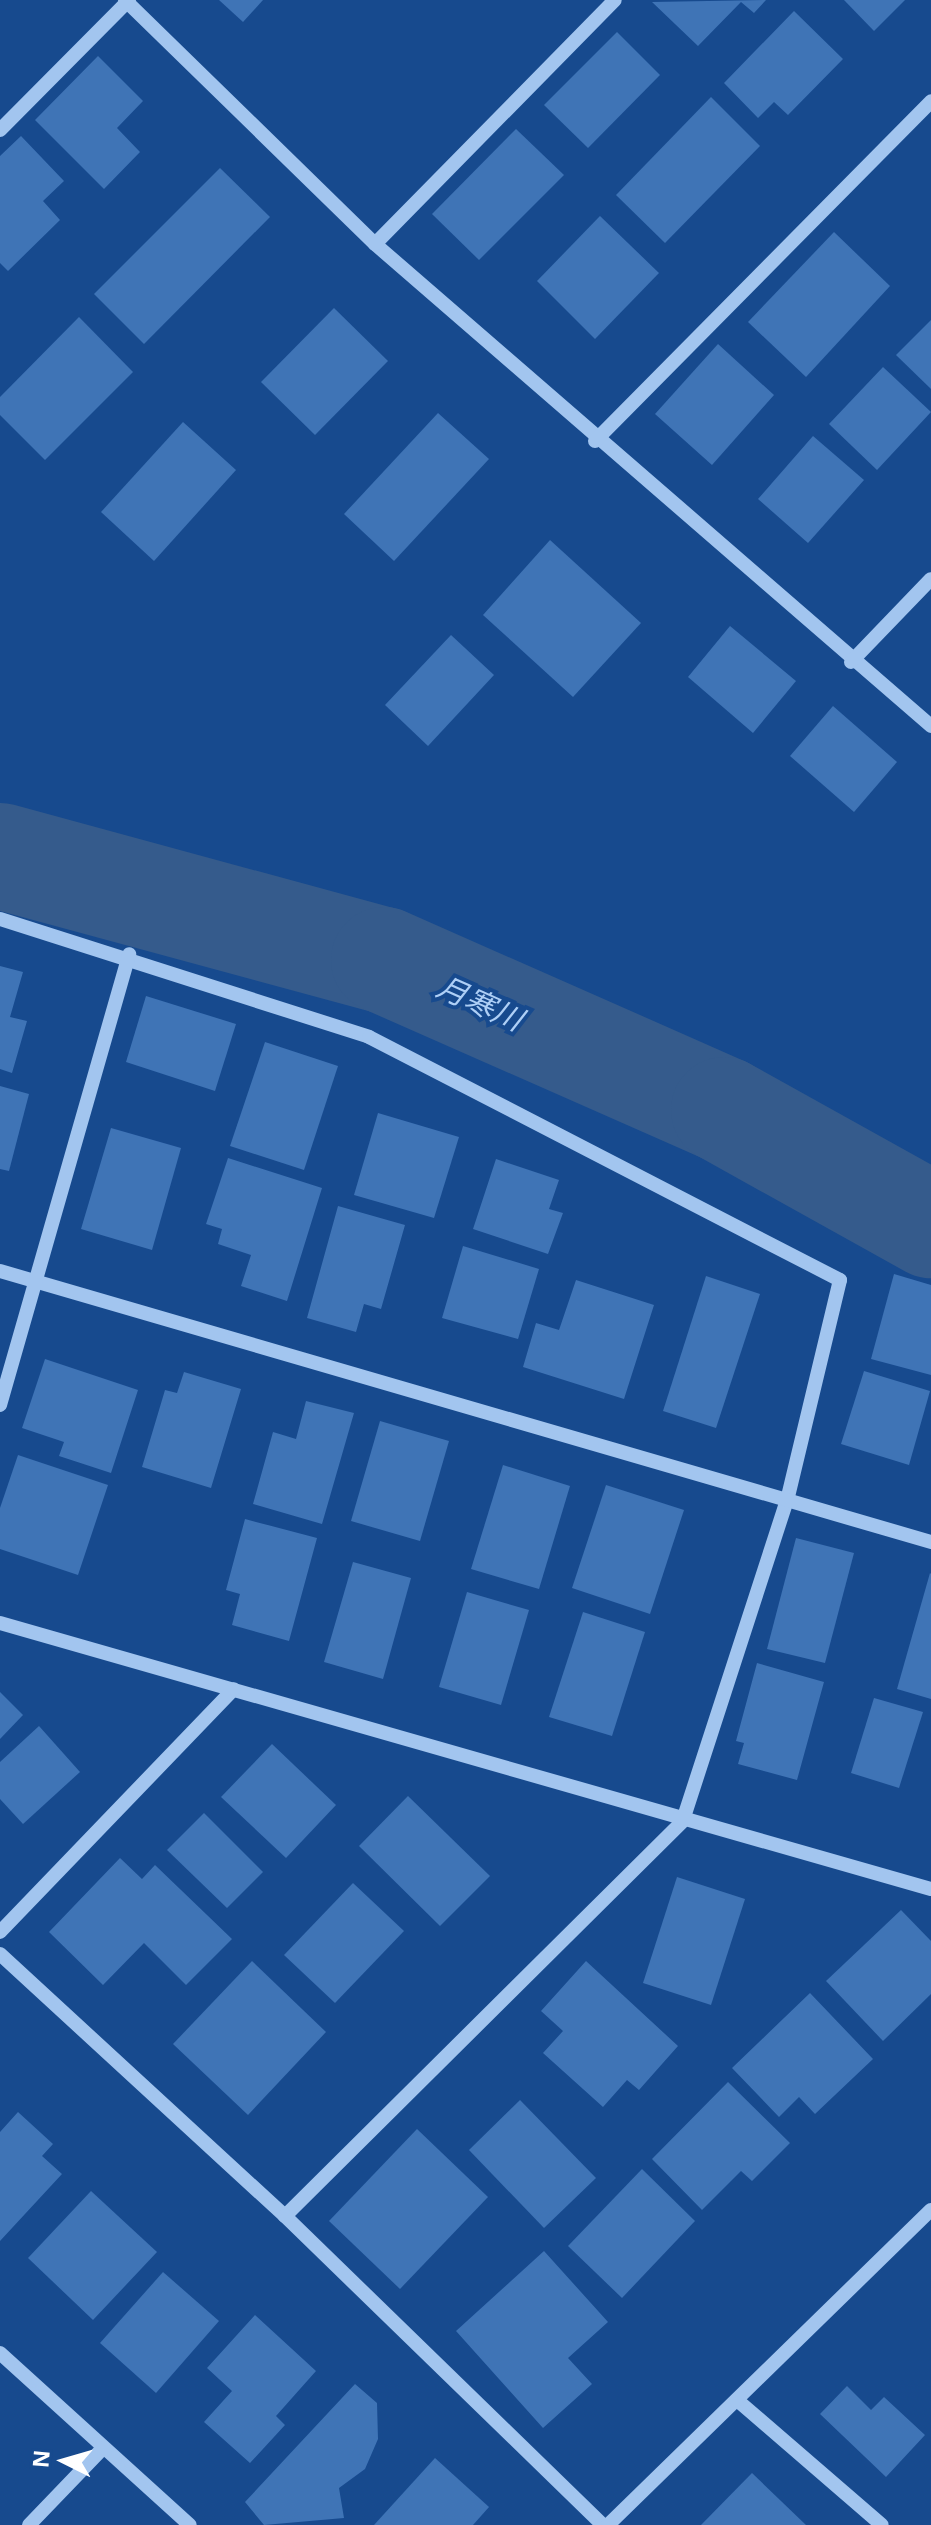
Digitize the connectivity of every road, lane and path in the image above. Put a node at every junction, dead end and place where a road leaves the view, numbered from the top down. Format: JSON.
{"nodes":[{"id":1,"x":615,"y":0,"type":"edge"},
{"id":2,"x":127,"y":1,"type":"edge"},
{"id":3,"x":931,"y":101,"type":"edge"},
{"id":4,"x":0,"y":130,"type":"edge"},
{"id":5,"x":375,"y":244,"type":"junction"},
{"id":6,"x":595,"y":441,"type":"junction"},
{"id":7,"x":931,"y":579,"type":"edge"},
{"id":8,"x":851,"y":662,"type":"junction"},
{"id":9,"x":931,"y":726,"type":"edge"},
{"id":10,"x":0,"y":919,"type":"edge"},
{"id":11,"x":129,"y":954,"type":"junction"},
{"id":12,"x":0,"y":1271,"type":"edge"},
{"id":13,"x":36,"y":1281,"type":"junction"},
{"id":14,"x":0,"y":1405,"type":"edge"},
{"id":15,"x":787,"y":1500,"type":"junction"},
{"id":16,"x":931,"y":1542,"type":"edge"},
{"id":17,"x":0,"y":1623,"type":"edge"},
{"id":18,"x":234,"y":1689,"type":"junction"},
{"id":19,"x":683,"y":1821,"type":"junction"},
{"id":20,"x":931,"y":1889,"type":"edge"},
{"id":21,"x":0,"y":1932,"type":"edge"},
{"id":22,"x":0,"y":1954,"type":"edge"},
{"id":23,"x":931,"y":2210,"type":"edge"},
{"id":24,"x":285,"y":2216,"type":"junction"},
{"id":25,"x":0,"y":2353,"type":"edge"},
{"id":26,"x":737,"y":2400,"type":"junction"},
{"id":27,"x":103,"y":2448,"type":"junction"},
{"id":28,"x":29,"y":2525,"type":"edge"},
{"id":29,"x":190,"y":2525,"type":"edge"},
{"id":30,"x":606,"y":2525,"type":"edge"},
{"id":31,"x":882,"y":2525,"type":"edge"}],
"edges":[{"from":1,"to":5,"type":"street"},
{"from":2,"to":4,"type":"street"},
{"from":2,"to":5,"type":"street"},
{"from":3,"to":6,"type":"street"},
{"from":5,"to":6,"type":"street"},
{"from":6,"to":8,"type":"street"},
{"from":7,"to":8,"type":"street"},
{"from":8,"to":9,"type":"street"},
{"from":10,"to":11,"type":"street"},
{"from":11,"to":13,"type":"street"},
{"from":11,"to":15,"type":"street"},
{"from":12,"to":13,"type":"street"},
{"from":13,"to":14,"type":"street"},
{"from":13,"to":15,"type":"street"},
{"from":15,"to":16,"type":"street"},
{"from":15,"to":19,"type":"street"},
{"from":17,"to":18,"type":"street"},
{"from":18,"to":19,"type":"street"},
{"from":18,"to":21,"type":"street"},
{"from":19,"to":20,"type":"street"},
{"from":19,"to":24,"type":"street"},
{"from":22,"to":24,"type":"street"},
{"from":23,"to":26,"type":"street"},
{"from":24,"to":30,"type":"street"},
{"from":25,"to":27,"type":"street"},
{"from":26,"to":30,"type":"street"},
{"from":26,"to":31,"type":"street"},
{"from":27,"to":28,"type":"street"},
{"from":27,"to":29,"type":"street"}]}
